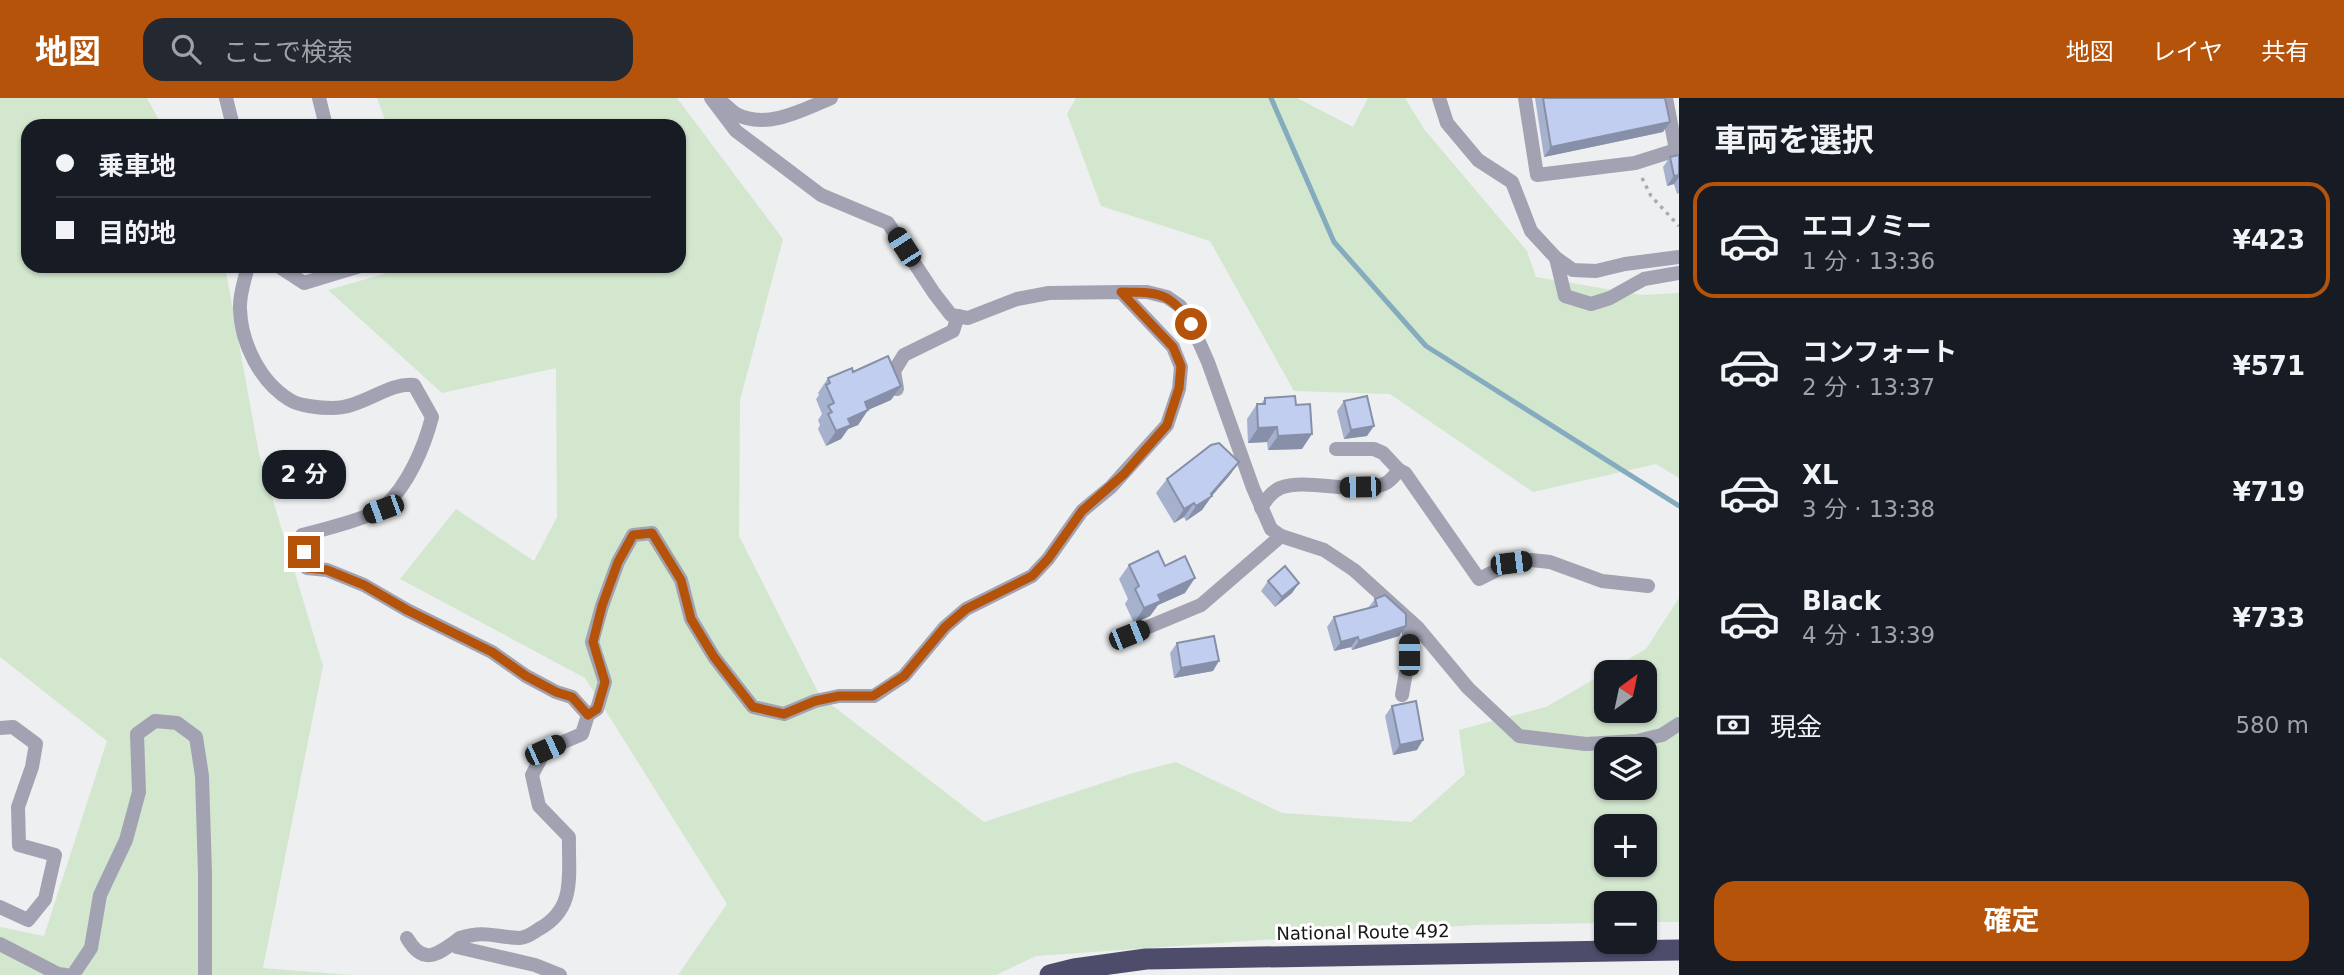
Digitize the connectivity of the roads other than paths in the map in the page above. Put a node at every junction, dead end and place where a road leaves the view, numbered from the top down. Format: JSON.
{"nodes":[{"id":1,"x":226,"y":98,"type":"edge"},
{"id":2,"x":319,"y":98,"type":"edge"},
{"id":3,"x":711,"y":98,"type":"edge"},
{"id":4,"x":717,"y":98,"type":"edge"},
{"id":5,"x":831,"y":98,"type":"edge"},
{"id":6,"x":1439,"y":98,"type":"edge"},
{"id":7,"x":1525,"y":98,"type":"edge"},
{"id":8,"x":1666,"y":98,"type":"edge"},
{"id":9,"x":231,"y":119,"type":"edge"},
{"id":10,"x":324,"y":119,"type":"edge"},
{"id":11,"x":1679,"y":257,"type":"edge"},
{"id":12,"x":1556,"y":258,"type":"junction"},
{"id":13,"x":246,"y":273,"type":"edge"},
{"id":14,"x":289,"y":273,"type":"edge"},
{"id":15,"x":337,"y":273,"type":"edge"},
{"id":16,"x":1679,"y":273,"type":"edge"},
{"id":17,"x":1121,"y":292,"type":"junction"},
{"id":18,"x":958,"y":316,"type":"junction"},
{"id":19,"x":897,"y":390,"type":"edge"},
{"id":20,"x":1336,"y":449,"type":"dead end"},
{"id":21,"x":1399,"y":470,"type":"junction"},
{"id":22,"x":1261,"y":508,"type":"junction"},
{"id":23,"x":1281,"y":536,"type":"junction"},
{"id":24,"x":1648,"y":586,"type":"dead end"},
{"id":25,"x":1409,"y":620,"type":"junction"},
{"id":26,"x":1129,"y":635,"type":"dead end"},
{"id":27,"x":1402,"y":695,"type":"dead end"},
{"id":28,"x":588,"y":715,"type":"junction"},
{"id":29,"x":1679,"y":724,"type":"edge"},
{"id":30,"x":0,"y":728,"type":"edge"},
{"id":31,"x":0,"y":907,"type":"edge"},
{"id":32,"x":407,"y":938,"type":"dead end"},
{"id":33,"x":460,"y":939,"type":"junction"},
{"id":34,"x":0,"y":944,"type":"edge"},
{"id":35,"x":1679,"y":950,"type":"edge"},
{"id":36,"x":65,"y":975,"type":"edge"},
{"id":37,"x":73,"y":975,"type":"edge"},
{"id":38,"x":205,"y":975,"type":"edge"},
{"id":39,"x":559,"y":975,"type":"edge"},
{"id":40,"x":1050,"y":975,"type":"edge"}],
"edges":[{"from":1,"to":9,"type":"street"},
{"from":2,"to":10,"type":"street"},
{"from":3,"to":18,"type":"street"},
{"from":4,"to":5,"type":"street"},
{"from":6,"to":12,"type":"street"},
{"from":7,"to":8,"type":"street"},
{"from":11,"to":12,"type":"street"},
{"from":12,"to":16,"type":"street"},
{"from":13,"to":28,"type":"street"},
{"from":14,"to":15,"type":"street"},
{"from":17,"to":18,"type":"street"},
{"from":17,"to":22,"type":"street"},
{"from":17,"to":28,"type":"street"},
{"from":18,"to":19,"type":"street"},
{"from":20,"to":21,"type":"street"},
{"from":21,"to":22,"type":"street"},
{"from":21,"to":24,"type":"street"},
{"from":22,"to":23,"type":"street"},
{"from":23,"to":25,"type":"street"},
{"from":23,"to":26,"type":"street"},
{"from":25,"to":27,"type":"street"},
{"from":25,"to":29,"type":"street"},
{"from":28,"to":33,"type":"street"},
{"from":30,"to":31,"type":"street"},
{"from":32,"to":33,"type":"street"},
{"from":33,"to":39,"type":"street"},
{"from":34,"to":36,"type":"street"},
{"from":35,"to":40,"type":"highway","name":"National Route 492"},
{"from":37,"to":38,"type":"street"}]}
